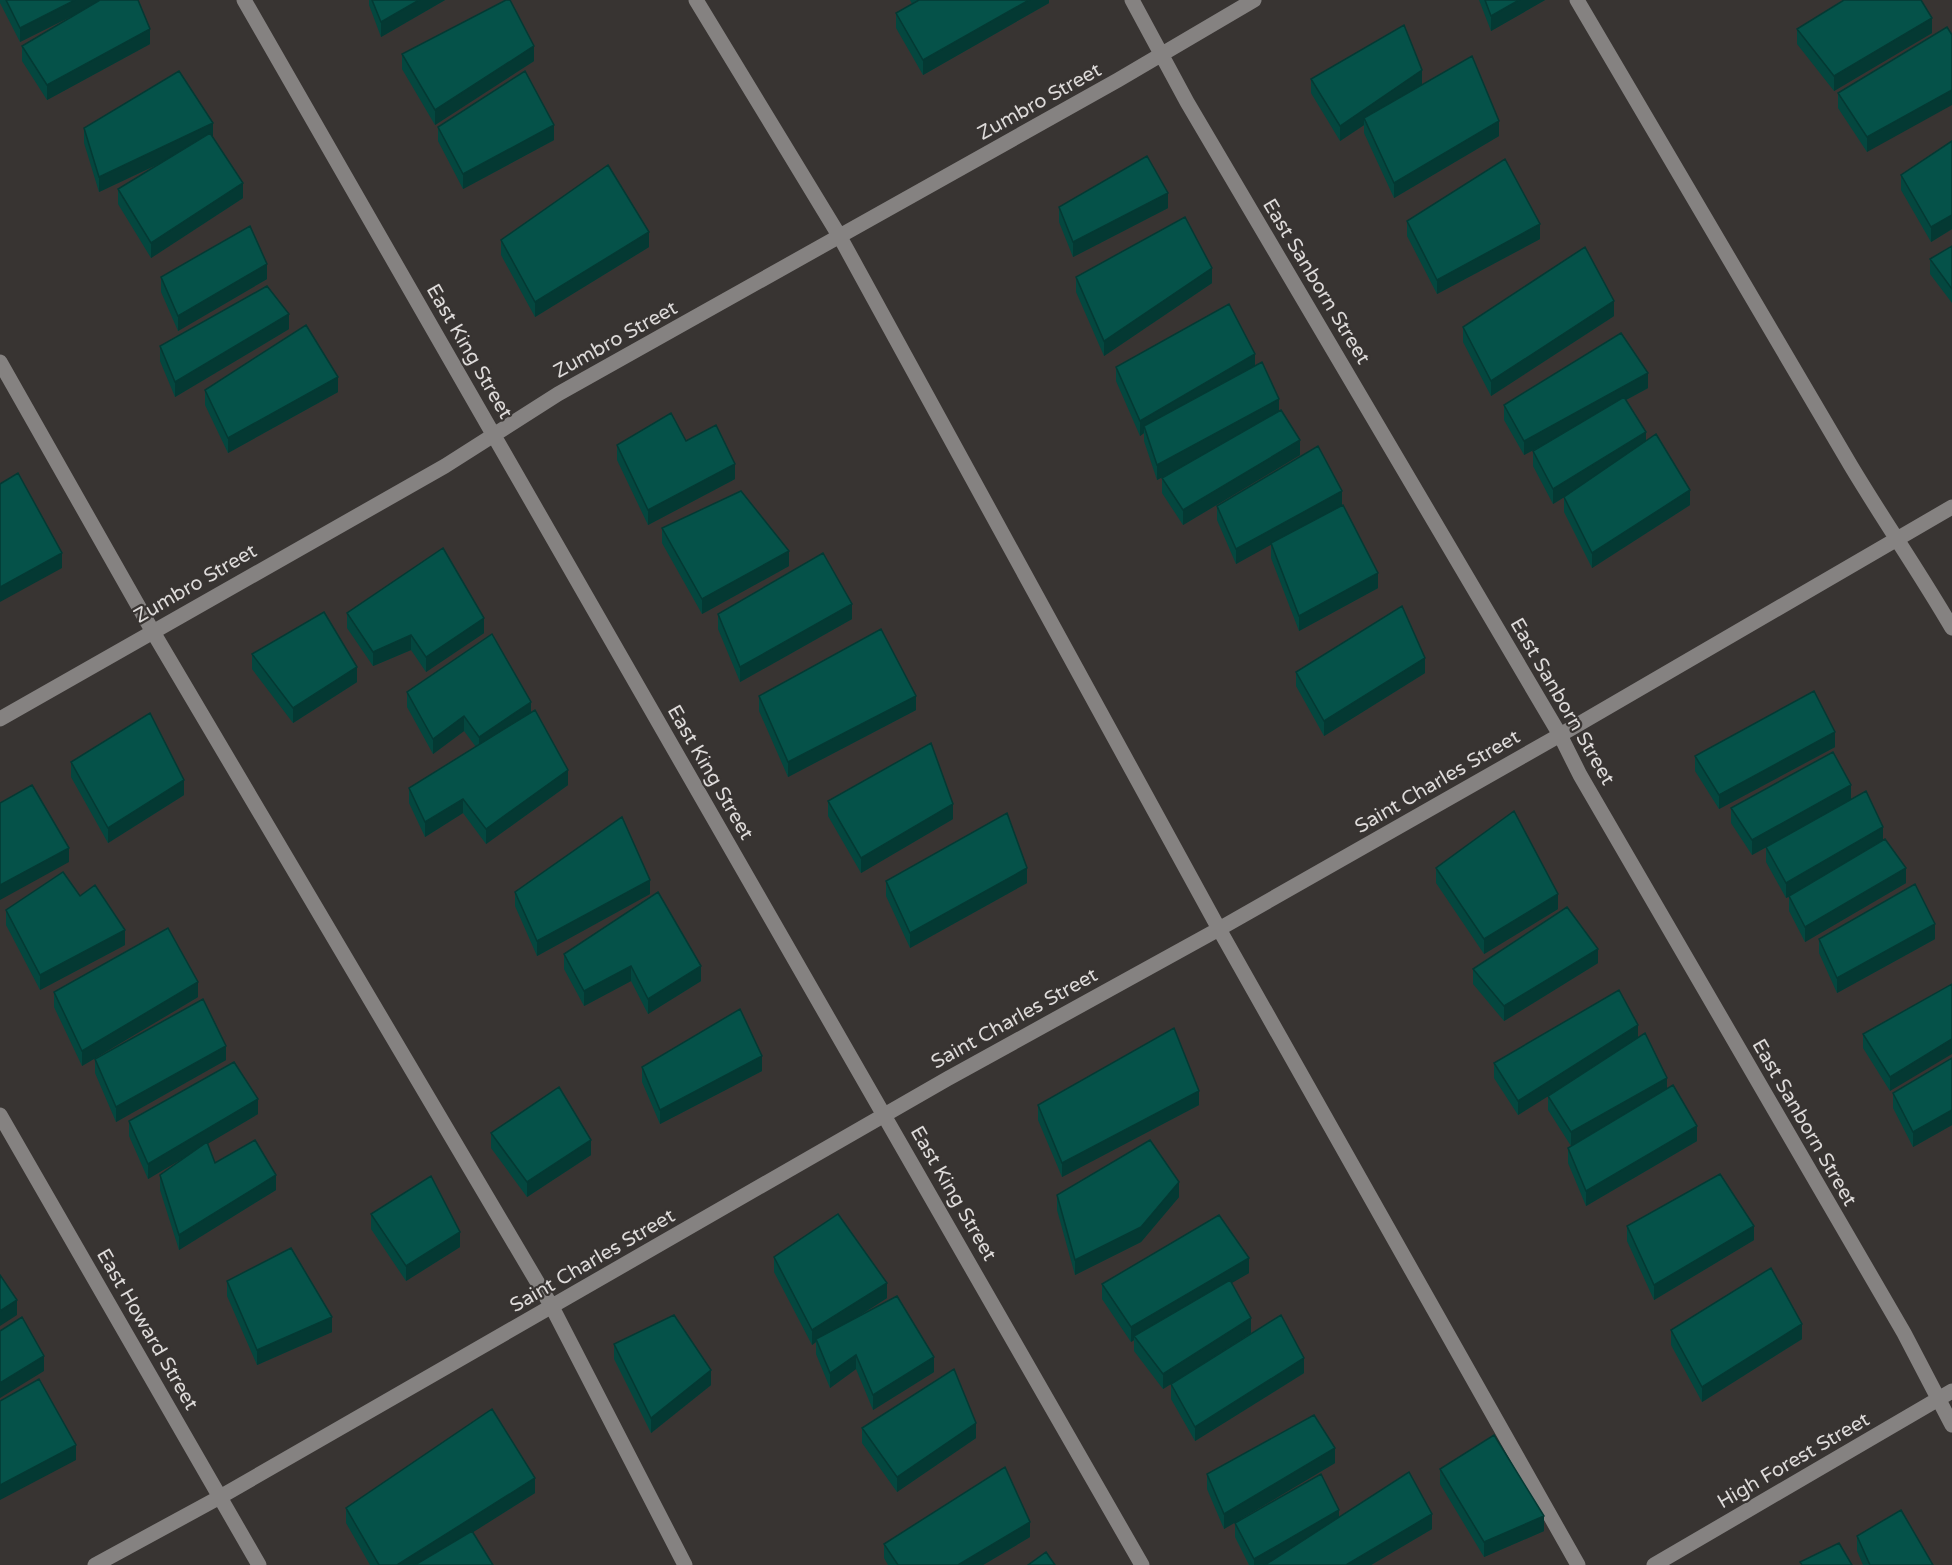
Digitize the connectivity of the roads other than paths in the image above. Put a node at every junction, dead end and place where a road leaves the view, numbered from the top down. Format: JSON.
{"nodes":[{"id":1,"x":244,"y":0,"type":"edge"},
{"id":2,"x":696,"y":0,"type":"edge"},
{"id":3,"x":1132,"y":0,"type":"edge"},
{"id":4,"x":1254,"y":0,"type":"edge"},
{"id":5,"x":1577,"y":0,"type":"edge"},
{"id":6,"x":1160,"y":55,"type":"junction"},
{"id":7,"x":840,"y":237,"type":"junction"},
{"id":8,"x":0,"y":362,"type":"edge"},
{"id":9,"x":493,"y":435,"type":"junction"},
{"id":10,"x":1952,"y":507,"type":"edge"},
{"id":11,"x":1896,"y":540,"type":"junction"},
{"id":12,"x":1952,"y":628,"type":"edge"},
{"id":13,"x":153,"y":632,"type":"junction"},
{"id":14,"x":0,"y":719,"type":"edge"},
{"id":15,"x":1560,"y":735,"type":"junction"},
{"id":16,"x":1219,"y":929,"type":"junction"},
{"id":17,"x":0,"y":1115,"type":"edge"},
{"id":18,"x":884,"y":1117,"type":"junction"},
{"id":19,"x":552,"y":1307,"type":"junction"},
{"id":20,"x":1952,"y":1391,"type":"edge"},
{"id":21,"x":1938,"y":1400,"type":"junction"},
{"id":22,"x":1952,"y":1425,"type":"edge"},
{"id":23,"x":220,"y":1497,"type":"junction"},
{"id":24,"x":95,"y":1565,"type":"edge"},
{"id":25,"x":259,"y":1565,"type":"edge"},
{"id":26,"x":685,"y":1565,"type":"edge"},
{"id":27,"x":1142,"y":1565,"type":"edge"},
{"id":28,"x":1578,"y":1565,"type":"edge"},
{"id":29,"x":1654,"y":1565,"type":"edge"}],
"edges":[{"from":1,"to":9,"type":"street","name":"East King Street"},
{"from":2,"to":7,"type":"street"},
{"from":3,"to":6,"type":"street","name":"East Sanborn Street"},
{"from":4,"to":6,"type":"street","name":"Zumbro Street"},
{"from":5,"to":11,"type":"street"},
{"from":6,"to":7,"type":"street","name":"Zumbro Street"},
{"from":6,"to":15,"type":"street","name":"East Sanborn Street"},
{"from":7,"to":9,"type":"street","name":"Zumbro Street"},
{"from":7,"to":16,"type":"street"},
{"from":8,"to":13,"type":"street"},
{"from":9,"to":13,"type":"street","name":"Zumbro Street"},
{"from":9,"to":18,"type":"street","name":"East King Street"},
{"from":10,"to":11,"type":"street","name":"Saint Charles Street"},
{"from":11,"to":12,"type":"street"},
{"from":11,"to":15,"type":"street","name":"Saint Charles Street"},
{"from":13,"to":14,"type":"street","name":"Zumbro Street"},
{"from":13,"to":19,"type":"street"},
{"from":15,"to":16,"type":"street","name":"Saint Charles Street"},
{"from":15,"to":21,"type":"street","name":"East Sanborn Street"},
{"from":16,"to":18,"type":"street","name":"Saint Charles Street"},
{"from":16,"to":28,"type":"street"},
{"from":17,"to":23,"type":"street","name":"East Howard Street"},
{"from":18,"to":19,"type":"street","name":"Saint Charles Street"},
{"from":18,"to":27,"type":"street","name":"East King Street"},
{"from":19,"to":23,"type":"street","name":"Saint Charles Street"},
{"from":19,"to":26,"type":"street"},
{"from":20,"to":21,"type":"street","name":"High Forest Street"},
{"from":21,"to":22,"type":"street","name":"East Sanborn Street"},
{"from":21,"to":29,"type":"street","name":"High Forest Street"},
{"from":23,"to":24,"type":"street","name":"Saint Charles Street"},
{"from":23,"to":25,"type":"street","name":"East Howard Street"}]}
